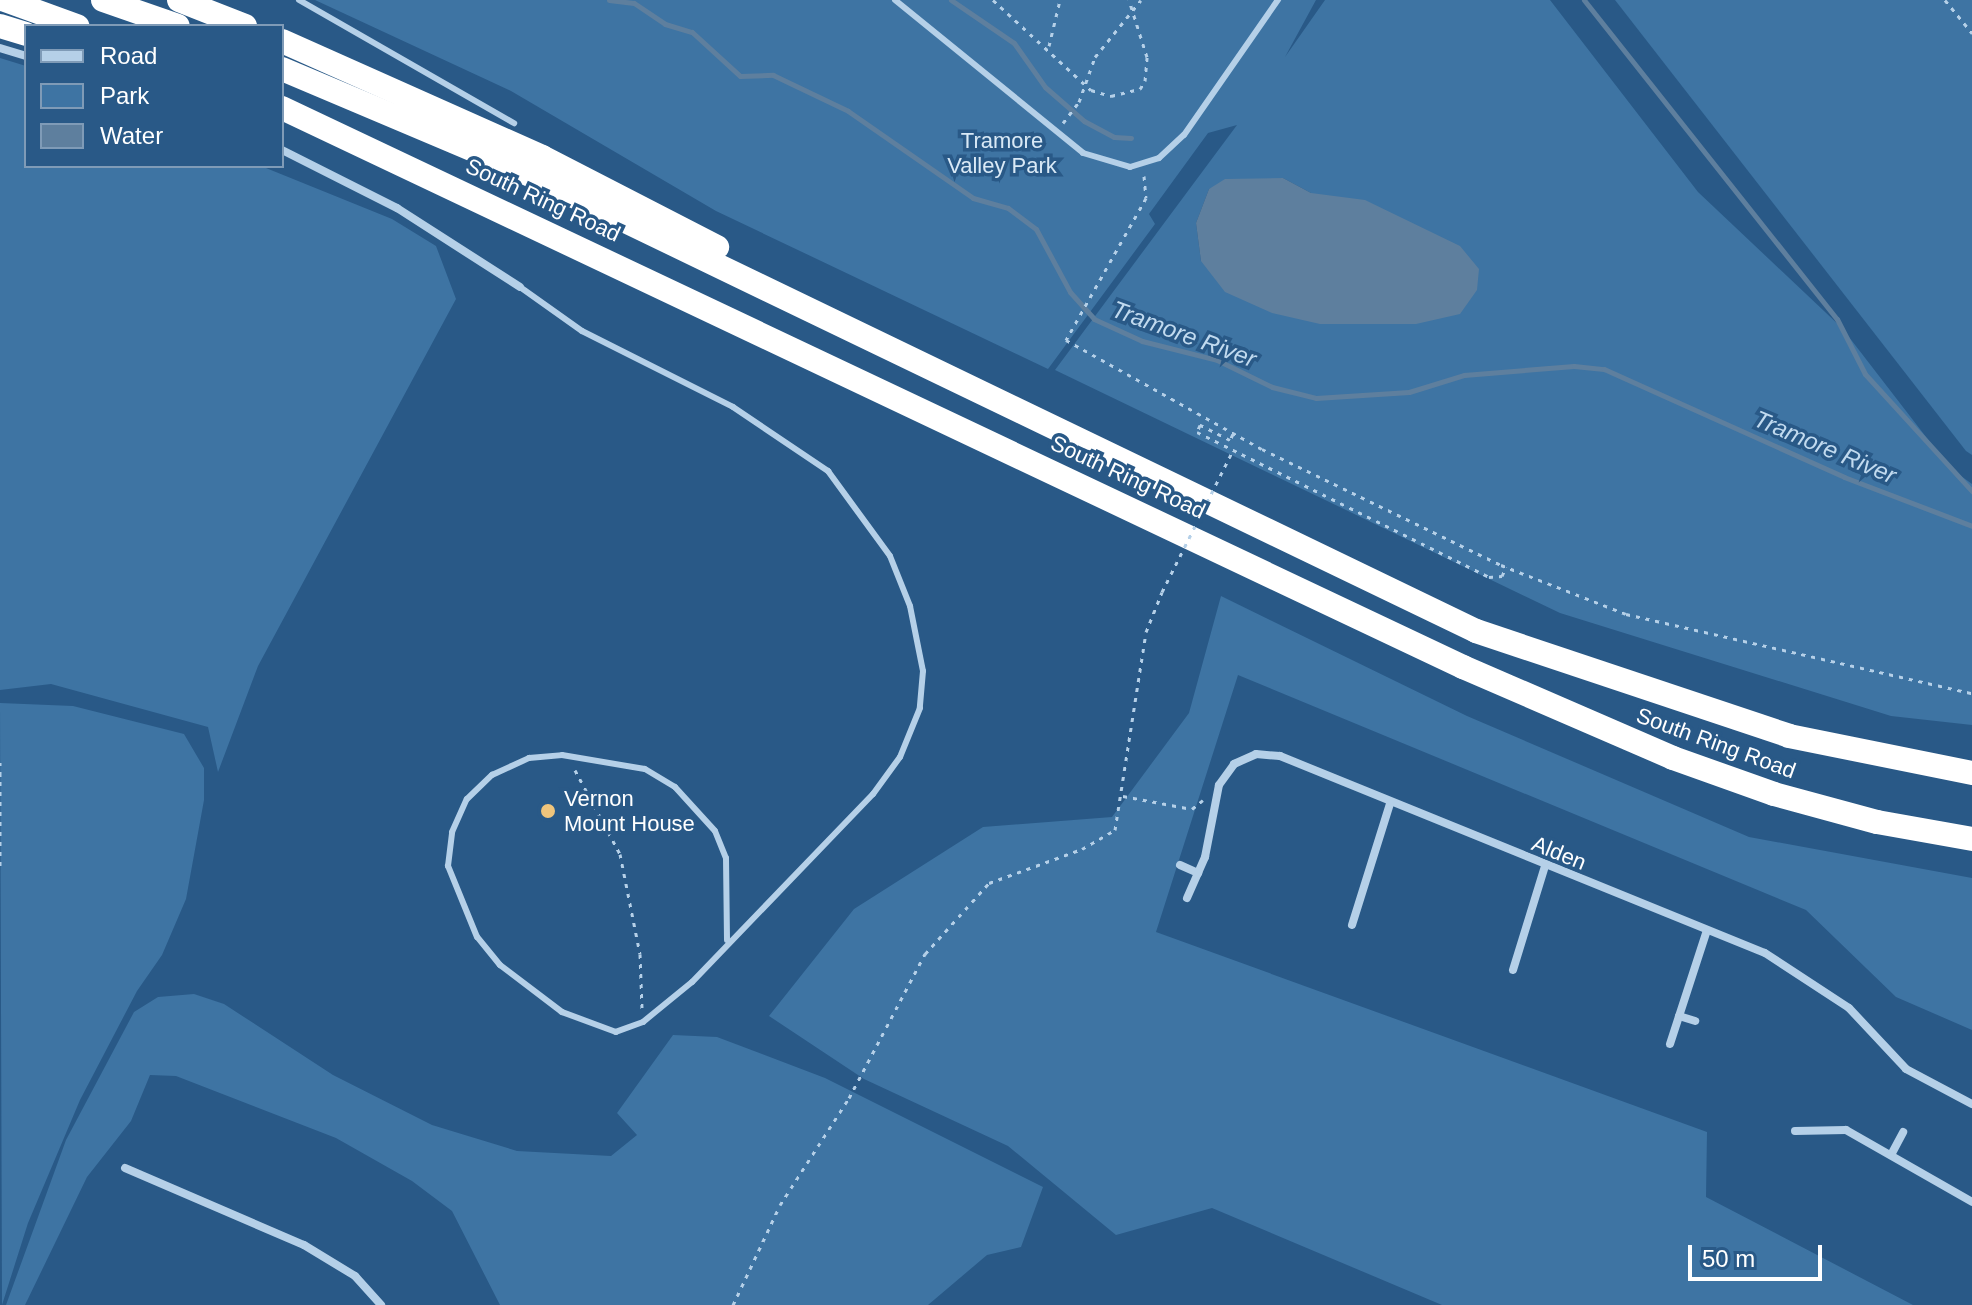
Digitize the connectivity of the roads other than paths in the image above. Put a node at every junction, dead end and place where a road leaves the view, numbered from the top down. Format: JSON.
{"nodes":[{"id":1,"x":5,"y":0,"type":"edge"},
{"id":2,"x":103,"y":0,"type":"edge"},
{"id":3,"x":133,"y":0,"type":"edge"},
{"id":4,"x":179,"y":0,"type":"edge"},
{"id":5,"x":299,"y":0,"type":"edge"},
{"id":6,"x":895,"y":0,"type":"edge"},
{"id":7,"x":1278,"y":0,"type":"edge"},
{"id":8,"x":71,"y":24,"type":"edge"},
{"id":9,"x":174,"y":24,"type":"edge"},
{"id":10,"x":176,"y":24,"type":"edge"},
{"id":11,"x":240,"y":24,"type":"edge"},
{"id":12,"x":0,"y":26,"type":"edge"},
{"id":13,"x":24,"y":33,"type":"edge"},
{"id":14,"x":284,"y":42,"type":"edge"},
{"id":15,"x":0,"y":48,"type":"edge"},
{"id":16,"x":24,"y":55,"type":"edge"},
{"id":17,"x":284,"y":70,"type":"edge"},
{"id":18,"x":284,"y":109,"type":"edge"},
{"id":19,"x":284,"y":120,"type":"edge"},
{"id":20,"x":514,"y":123,"type":"dead end"},
{"id":21,"x":373,"y":148,"type":"junction"},
{"id":22,"x":284,"y":151,"type":"edge"},
{"id":23,"x":520,"y":287,"type":"joint"},
{"id":24,"x":831,"y":318,"type":"junction"},
{"id":25,"x":1972,"y":773,"type":"edge"},
{"id":26,"x":1390,"y":804,"type":"junction"},
{"id":27,"x":1972,"y":839,"type":"edge"},
{"id":28,"x":1180,"y":865,"type":"dead end"},
{"id":29,"x":1545,"y":866,"type":"junction"},
{"id":30,"x":1198,"y":873,"type":"junction"},
{"id":31,"x":1187,"y":898,"type":"dead end"},
{"id":32,"x":1352,"y":925,"type":"dead end"},
{"id":33,"x":1706,"y":933,"type":"junction"},
{"id":34,"x":727,"y":940,"type":"junction"},
{"id":35,"x":1513,"y":970,"type":"dead end"},
{"id":36,"x":1679,"y":1016,"type":"junction"},
{"id":37,"x":1695,"y":1021,"type":"dead end"},
{"id":38,"x":1670,"y":1044,"type":"dead end"},
{"id":39,"x":1972,"y":1104,"type":"edge"},
{"id":40,"x":1795,"y":1131,"type":"dead end"},
{"id":41,"x":1903,"y":1132,"type":"dead end"},
{"id":42,"x":1891,"y":1155,"type":"junction"},
{"id":43,"x":125,"y":1168,"type":"dead end"},
{"id":44,"x":1972,"y":1202,"type":"edge"},
{"id":45,"x":381,"y":1305,"type":"edge"}],
"edges":[{"from":1,"to":8,"type":"highway"},
{"from":2,"to":9,"type":"highway"},
{"from":3,"to":10,"type":"highway"},
{"from":4,"to":11,"type":"highway"},
{"from":5,"to":20,"type":"lane"},
{"from":6,"to":7,"type":"lane"},
{"from":12,"to":13,"type":"highway"},
{"from":14,"to":24,"type":"highway"},
{"from":15,"to":16,"type":"street"},
{"from":17,"to":24,"type":"highway","name":"South Ring Road"},
{"from":18,"to":21,"type":"highway","name":"South Ring Road"},
{"from":19,"to":21,"type":"highway"},
{"from":21,"to":27,"type":"highway","name":"South Ring Road"},
{"from":22,"to":23,"type":"street"},
{"from":23,"to":34,"type":"lane"},
{"from":24,"to":25,"type":"highway","name":"South Ring Road"},
{"from":26,"to":29,"type":"street","name":"Alden"},
{"from":26,"to":30,"type":"street","name":"Alden"},
{"from":26,"to":32,"type":"street"},
{"from":28,"to":30,"type":"street"},
{"from":29,"to":33,"type":"street","name":"Alden"},
{"from":29,"to":35,"type":"street"},
{"from":30,"to":31,"type":"street"},
{"from":33,"to":36,"type":"street"},
{"from":33,"to":39,"type":"street","name":"Alden"},
{"from":34,"to":34,"type":"lane"},
{"from":36,"to":37,"type":"street"},
{"from":36,"to":38,"type":"street"},
{"from":40,"to":42,"type":"street"},
{"from":41,"to":42,"type":"street"},
{"from":42,"to":44,"type":"street"},
{"from":43,"to":45,"type":"street"}]}
